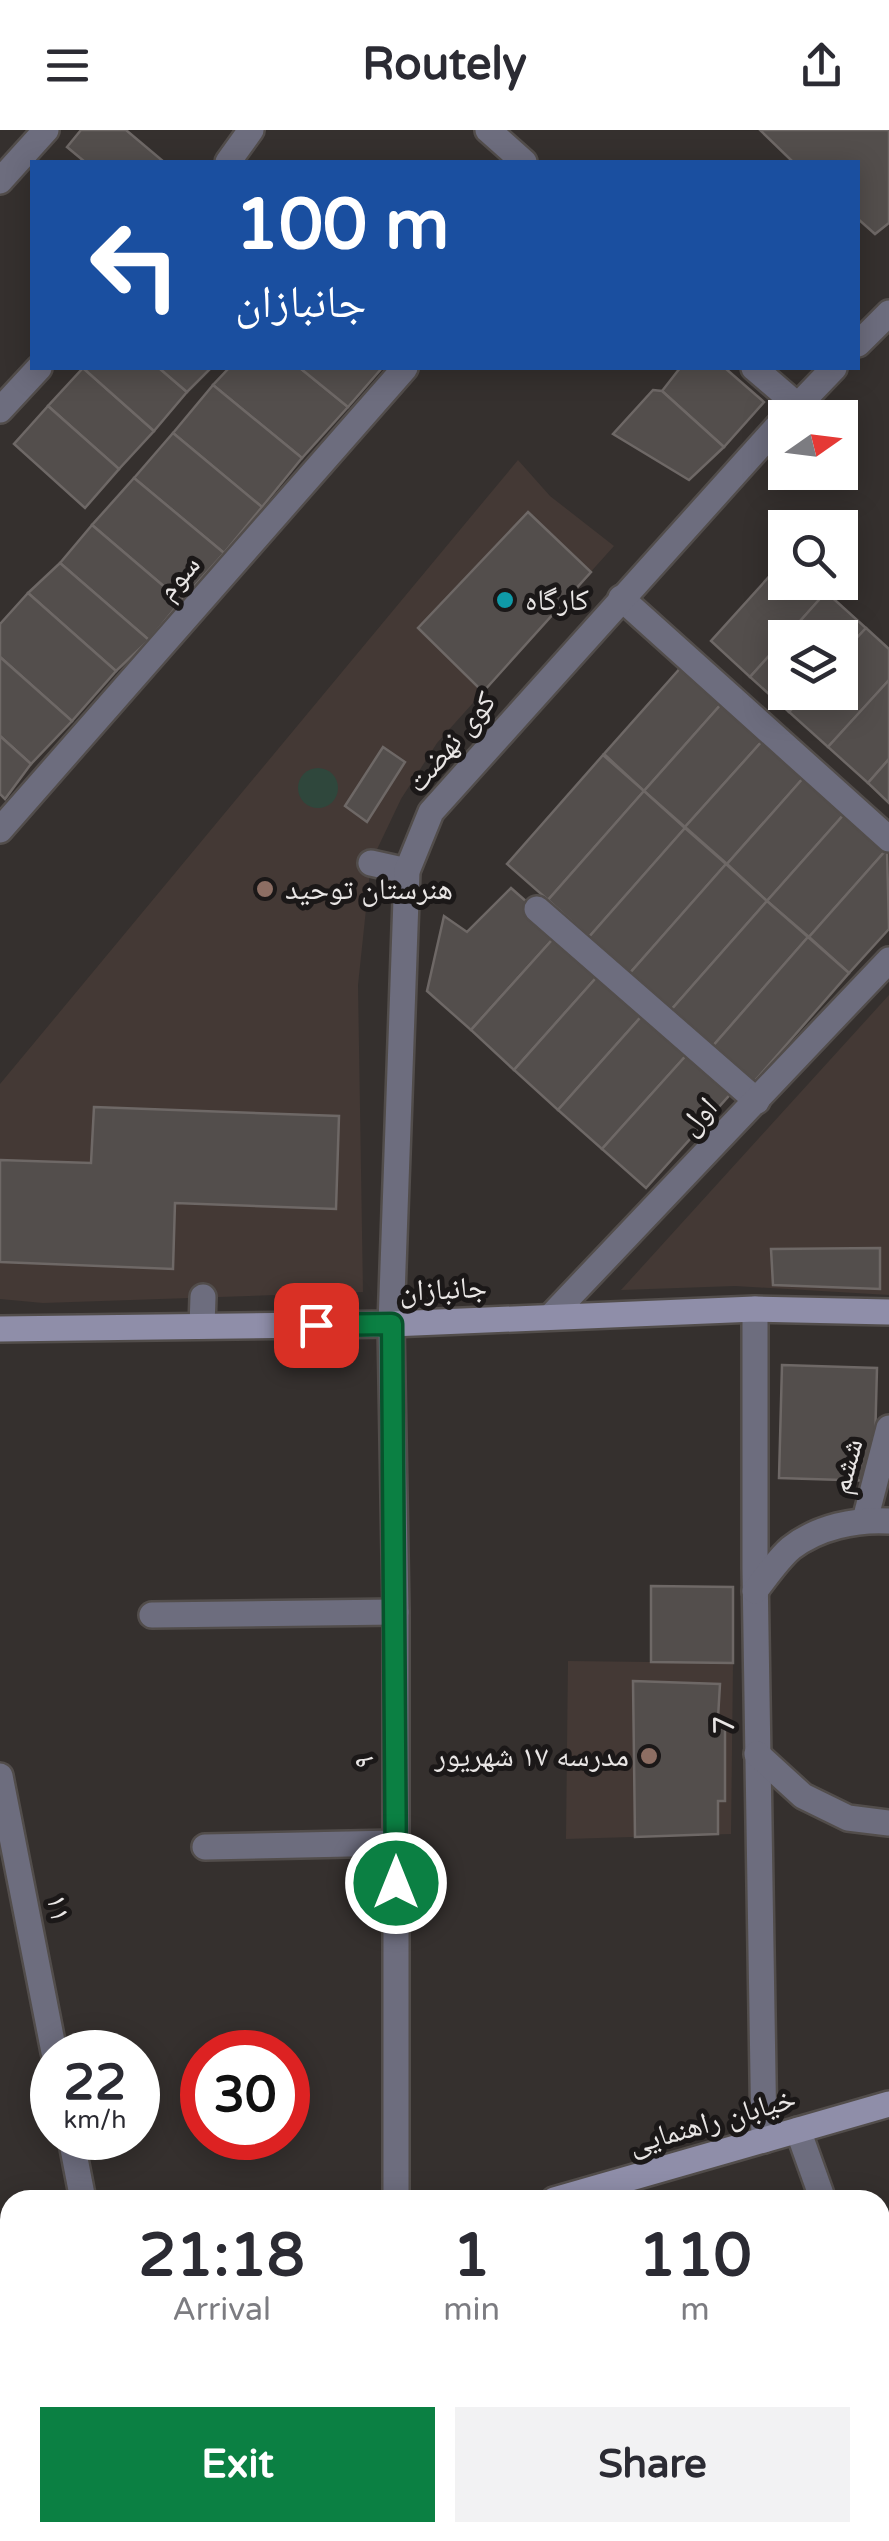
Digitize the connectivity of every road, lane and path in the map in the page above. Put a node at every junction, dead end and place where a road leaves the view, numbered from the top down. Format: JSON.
{"nodes":[{"id":1,"x":46,"y":130,"type":"edge"},
{"id":2,"x":251,"y":130,"type":"edge"},
{"id":3,"x":488,"y":130,"type":"edge"},
{"id":4,"x":229,"y":160,"type":"edge"},
{"id":5,"x":522,"y":160,"type":"edge"},
{"id":6,"x":0,"y":181,"type":"edge"},
{"id":7,"x":889,"y":313,"type":"edge"},
{"id":8,"x":860,"y":342,"type":"edge"},
{"id":9,"x":37,"y":370,"type":"edge"},
{"id":10,"x":404,"y":370,"type":"edge"},
{"id":11,"x":756,"y":370,"type":"edge"},
{"id":12,"x":832,"y":370,"type":"edge"},
{"id":13,"x":778,"y":400,"type":"edge"},
{"id":14,"x":803,"y":400,"type":"edge"},
{"id":15,"x":0,"y":410,"type":"edge"},
{"id":16,"x":768,"y":437,"type":"edge"},
{"id":17,"x":621,"y":598,"type":"junction"},
{"id":18,"x":0,"y":830,"type":"edge"},
{"id":19,"x":889,"y":839,"type":"edge"},
{"id":20,"x":371,"y":862,"type":"dead end"},
{"id":21,"x":407,"y":871,"type":"junction"},
{"id":22,"x":537,"y":909,"type":"dead end"},
{"id":23,"x":889,"y":960,"type":"edge"},
{"id":24,"x":757,"y":1101,"type":"junction"},
{"id":25,"x":203,"y":1298,"type":"dead end"},
{"id":26,"x":755,"y":1309,"type":"junction"},
{"id":27,"x":889,"y":1312,"type":"edge"},
{"id":28,"x":552,"y":1315,"type":"junction"},
{"id":29,"x":392,"y":1324,"type":"junction"},
{"id":30,"x":202,"y":1326,"type":"junction"},
{"id":31,"x":0,"y":1328,"type":"edge"},
{"id":32,"x":889,"y":1428,"type":"edge"},
{"id":33,"x":877,"y":1520,"type":"edge"},
{"id":34,"x":755,"y":1591,"type":"junction"},
{"id":35,"x":396,"y":1612,"type":"junction"},
{"id":36,"x":152,"y":1615,"type":"dead end"},
{"id":37,"x":758,"y":1754,"type":"junction"},
{"id":38,"x":0,"y":1776,"type":"edge"},
{"id":39,"x":889,"y":1822,"type":"edge"},
{"id":40,"x":396,"y":1843,"type":"junction"},
{"id":41,"x":204,"y":1847,"type":"dead end"},
{"id":42,"x":50,"y":2030,"type":"edge"},
{"id":43,"x":889,"y":2104,"type":"edge"},
{"id":44,"x":798,"y":2130,"type":"junction"},
{"id":45,"x":764,"y":2140,"type":"junction"},
{"id":46,"x":75,"y":2160,"type":"edge"},
{"id":47,"x":81,"y":2190,"type":"edge"},
{"id":48,"x":396,"y":2190,"type":"edge"},
{"id":49,"x":589,"y":2190,"type":"edge"},
{"id":50,"x":819,"y":2190,"type":"edge"}],
"edges":[{"from":1,"to":6,"type":"street"},
{"from":2,"to":4,"type":"street"},
{"from":3,"to":5,"type":"street"},
{"from":7,"to":8,"type":"street"},
{"from":9,"to":15,"type":"street"},
{"from":10,"to":18,"type":"street","name":"سوم"},
{"from":11,"to":13,"type":"street"},
{"from":12,"to":14,"type":"street","name":"کوی نهضت"},
{"from":16,"to":17,"type":"street","name":"کوی نهضت"},
{"from":17,"to":19,"type":"street"},
{"from":17,"to":21,"type":"street","name":"کوی نهضت"},
{"from":20,"to":21,"type":"street"},
{"from":21,"to":29,"type":"street","name":"کوی نهضت"},
{"from":22,"to":24,"type":"street"},
{"from":23,"to":24,"type":"street","name":"اول"},
{"from":24,"to":28,"type":"street","name":"اول"},
{"from":25,"to":30,"type":"street"},
{"from":26,"to":27,"type":"main road","name":"جانبازان"},
{"from":26,"to":28,"type":"main road","name":"جانبازان"},
{"from":26,"to":34,"type":"street","name":"7"},
{"from":28,"to":29,"type":"main road","name":"جانبازان"},
{"from":29,"to":30,"type":"main road","name":"جانبازان"},
{"from":29,"to":35,"type":"street","name":"۹"},
{"from":30,"to":31,"type":"main road","name":"جانبازان"},
{"from":32,"to":33,"type":"street","name":"ششم"},
{"from":33,"to":34,"type":"street"},
{"from":34,"to":37,"type":"street","name":"7"},
{"from":35,"to":36,"type":"street"},
{"from":35,"to":40,"type":"street","name":"۹"},
{"from":37,"to":39,"type":"street"},
{"from":37,"to":45,"type":"street","name":"7"},
{"from":38,"to":42,"type":"street","name":"۱۱"},
{"from":40,"to":41,"type":"street"},
{"from":40,"to":48,"type":"street","name":"۹"},
{"from":43,"to":44,"type":"main road","name":"خیابان راهنمایی"},
{"from":44,"to":45,"type":"main road","name":"خیابان راهنمایی"},
{"from":44,"to":50,"type":"street"},
{"from":45,"to":49,"type":"main road","name":"خیابان راهنمایی"},
{"from":46,"to":47,"type":"street"}]}
